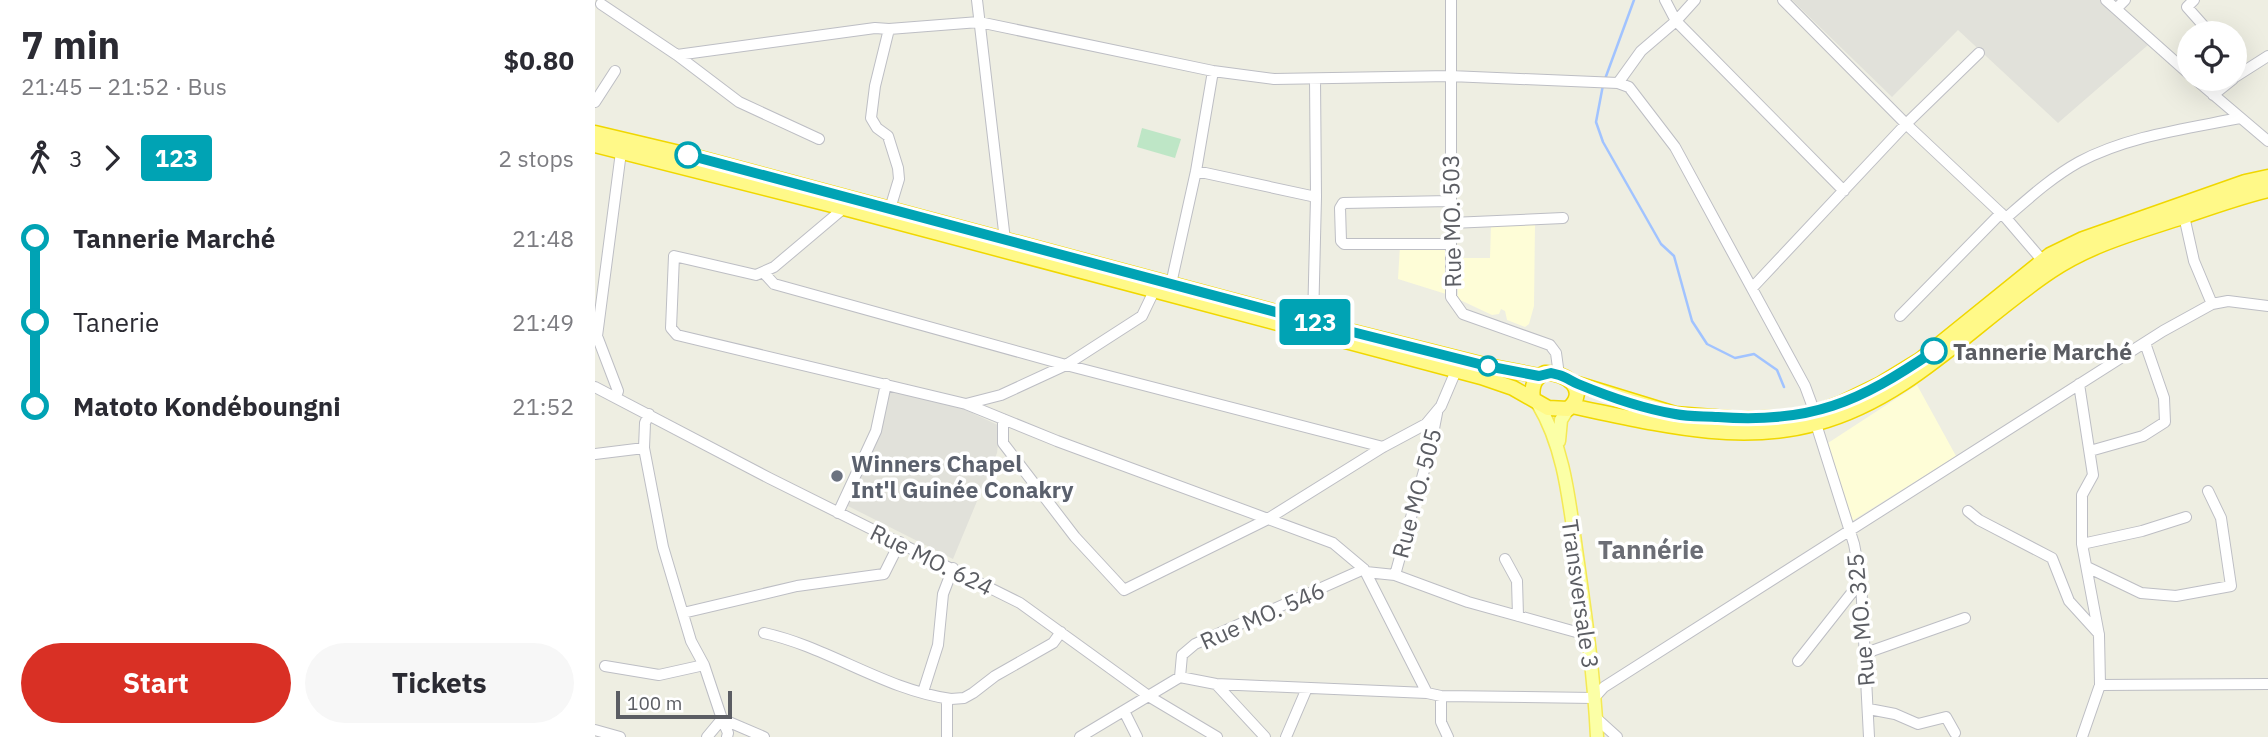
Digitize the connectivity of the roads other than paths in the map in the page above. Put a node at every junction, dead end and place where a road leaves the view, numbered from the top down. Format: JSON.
{"nodes":[{"id":1,"x":977,"y":0,"type":"edge"},
{"id":2,"x":1451,"y":0,"type":"edge"},
{"id":3,"x":1665,"y":0,"type":"edge"},
{"id":4,"x":1695,"y":0,"type":"edge"},
{"id":5,"x":1783,"y":0,"type":"edge"},
{"id":6,"x":2106,"y":0,"type":"edge"},
{"id":7,"x":2125,"y":0,"type":"edge"},
{"id":8,"x":2194,"y":0,"type":"edge"},
{"id":9,"x":598,"y":5,"type":"edge"},
{"id":10,"x":2116,"y":9,"type":"junction"},
{"id":11,"x":1676,"y":21,"type":"junction"},
{"id":12,"x":2200,"y":21,"type":"edge"},
{"id":13,"x":979,"y":22,"type":"junction"},
{"id":14,"x":889,"y":29,"type":"junction"},
{"id":15,"x":1979,"y":53,"type":"dead end"},
{"id":16,"x":677,"y":55,"type":"junction"},
{"id":17,"x":2268,"y":56,"type":"edge"},
{"id":18,"x":2177,"y":63,"type":"edge"},
{"id":19,"x":2247,"y":66,"type":"edge"},
{"id":20,"x":615,"y":71,"type":"dead end"},
{"id":21,"x":1213,"y":71,"type":"junction"},
{"id":22,"x":1450,"y":76,"type":"junction"},
{"id":23,"x":1315,"y":79,"type":"junction"},
{"id":24,"x":1609,"y":82,"type":"junction"},
{"id":25,"x":2208,"y":91,"type":"edge"},
{"id":26,"x":2217,"y":91,"type":"edge"},
{"id":27,"x":2213,"y":95,"type":"junction"},
{"id":28,"x":595,"y":102,"type":"edge"},
{"id":29,"x":2240,"y":118,"type":"junction"},
{"id":30,"x":1906,"y":124,"type":"junction"},
{"id":31,"x":595,"y":133,"type":"edge"},
{"id":32,"x":819,"y":139,"type":"dead end"},
{"id":33,"x":2268,"y":141,"type":"edge"},
{"id":34,"x":595,"y":145,"type":"edge"},
{"id":35,"x":621,"y":152,"type":"junction"},
{"id":36,"x":1196,"y":171,"type":"junction"},
{"id":37,"x":2268,"y":177,"type":"edge"},
{"id":38,"x":2268,"y":190,"type":"edge"},
{"id":39,"x":1844,"y":191,"type":"junction"},
{"id":40,"x":1316,"y":197,"type":"junction"},
{"id":41,"x":1451,"y":201,"type":"junction"},
{"id":42,"x":844,"y":208,"type":"junction"},
{"id":43,"x":888,"y":214,"type":"junction"},
{"id":44,"x":2003,"y":216,"type":"junction"},
{"id":45,"x":2183,"y":216,"type":"junction"},
{"id":46,"x":1563,"y":218,"type":"dead end"},
{"id":47,"x":1451,"y":223,"type":"junction"},
{"id":48,"x":1005,"y":240,"type":"junction"},
{"id":49,"x":1451,"y":244,"type":"junction"},
{"id":50,"x":2042,"y":260,"type":"junction"},
{"id":51,"x":762,"y":272,"type":"junction"},
{"id":52,"x":1171,"y":284,"type":"junction"},
{"id":53,"x":1752,"y":288,"type":"junction"},
{"id":54,"x":1154,"y":291,"type":"junction"},
{"id":55,"x":2212,"y":304,"type":"junction"},
{"id":56,"x":2268,"y":306,"type":"edge"},
{"id":57,"x":1900,"y":316,"type":"dead end"},
{"id":58,"x":1313,"y":322,"type":"junction"},
{"id":59,"x":2145,"y":343,"type":"junction"},
{"id":60,"x":1066,"y":365,"type":"junction"},
{"id":61,"x":1458,"y":365,"type":"junction"},
{"id":62,"x":1559,"y":375,"type":"junction"},
{"id":63,"x":1539,"y":376,"type":"junction"},
{"id":64,"x":1574,"y":383,"type":"junction"},
{"id":65,"x":886,"y":384,"type":"junction"},
{"id":66,"x":2079,"y":384,"type":"junction"},
{"id":67,"x":595,"y":387,"type":"edge"},
{"id":68,"x":1001,"y":395,"type":"junction"},
{"id":69,"x":616,"y":397,"type":"junction"},
{"id":70,"x":1536,"y":401,"type":"junction"},
{"id":71,"x":966,"y":404,"type":"junction"},
{"id":72,"x":1570,"y":407,"type":"junction"},
{"id":73,"x":1437,"y":411,"type":"junction"},
{"id":74,"x":649,"y":414,"type":"junction"},
{"id":75,"x":992,"y":414,"type":"junction"},
{"id":76,"x":1815,"y":418,"type":"junction"},
{"id":77,"x":1003,"y":419,"type":"junction"},
{"id":78,"x":1383,"y":446,"type":"junction"},
{"id":79,"x":644,"y":448,"type":"junction"},
{"id":80,"x":1559,"y":451,"type":"junction"},
{"id":81,"x":2090,"y":451,"type":"junction"},
{"id":82,"x":595,"y":454,"type":"edge"},
{"id":83,"x":2208,"y":491,"type":"dead end"},
{"id":84,"x":1968,"y":511,"type":"dead end"},
{"id":85,"x":838,"y":513,"type":"junction"},
{"id":86,"x":2186,"y":517,"type":"dead end"},
{"id":87,"x":1266,"y":520,"type":"junction"},
{"id":88,"x":1850,"y":533,"type":"junction"},
{"id":89,"x":900,"y":542,"type":"junction"},
{"id":90,"x":2083,"y":544,"type":"junction"},
{"id":91,"x":1506,"y":559,"type":"dead end"},
{"id":92,"x":2087,"y":567,"type":"junction"},
{"id":93,"x":953,"y":568,"type":"junction"},
{"id":94,"x":1365,"y":571,"type":"junction"},
{"id":95,"x":1395,"y":575,"type":"junction"},
{"id":96,"x":1861,"y":581,"type":"junction"},
{"id":97,"x":683,"y":612,"type":"junction"},
{"id":98,"x":1518,"y":616,"type":"junction"},
{"id":99,"x":1965,"y":618,"type":"dead end"},
{"id":100,"x":1061,"y":632,"type":"junction"},
{"id":101,"x":764,"y":633,"type":"dead end"},
{"id":102,"x":1588,"y":633,"type":"junction"},
{"id":103,"x":2099,"y":635,"type":"junction"},
{"id":104,"x":1863,"y":654,"type":"junction"},
{"id":105,"x":1798,"y":661,"type":"dead end"},
{"id":106,"x":704,"y":665,"type":"junction"},
{"id":107,"x":604,"y":666,"type":"dead end"},
{"id":108,"x":1180,"y":677,"type":"junction"},
{"id":109,"x":1216,"y":684,"type":"junction"},
{"id":110,"x":2268,"y":684,"type":"edge"},
{"id":111,"x":2100,"y":685,"type":"junction"},
{"id":112,"x":1307,"y":688,"type":"junction"},
{"id":113,"x":923,"y":692,"type":"junction"},
{"id":114,"x":1427,"y":693,"type":"junction"},
{"id":115,"x":1441,"y":696,"type":"junction"},
{"id":116,"x":1150,"y":697,"type":"junction"},
{"id":117,"x":1594,"y":698,"type":"junction"},
{"id":118,"x":947,"y":699,"type":"junction"},
{"id":119,"x":1868,"y":709,"type":"junction"},
{"id":120,"x":1124,"y":711,"type":"junction"},
{"id":121,"x":1596,"y":718,"type":"junction"},
{"id":122,"x":722,"y":719,"type":"junction"},
{"id":123,"x":595,"y":730,"type":"edge"},
{"id":124,"x":1955,"y":733,"type":"dead end"},
{"id":125,"x":620,"y":737,"type":"edge"},
{"id":126,"x":707,"y":737,"type":"edge"},
{"id":127,"x":727,"y":737,"type":"edge"},
{"id":128,"x":764,"y":737,"type":"edge"},
{"id":129,"x":947,"y":737,"type":"edge"},
{"id":130,"x":1080,"y":737,"type":"edge"},
{"id":131,"x":1137,"y":737,"type":"edge"},
{"id":132,"x":1217,"y":737,"type":"edge"},
{"id":133,"x":1265,"y":737,"type":"edge"},
{"id":134,"x":1286,"y":737,"type":"edge"},
{"id":135,"x":1448,"y":737,"type":"edge"},
{"id":136,"x":1597,"y":737,"type":"edge"},
{"id":137,"x":1617,"y":737,"type":"edge"},
{"id":138,"x":1869,"y":737,"type":"edge"},
{"id":139,"x":2082,"y":737,"type":"edge"}],
"edges":[{"from":1,"to":13,"type":"street"},
{"from":2,"to":22,"type":"street","name":"Rue MO. 503"},
{"from":3,"to":11,"type":"street"},
{"from":4,"to":11,"type":"street"},
{"from":5,"to":30,"type":"street"},
{"from":6,"to":10,"type":"street"},
{"from":7,"to":10,"type":"street"},
{"from":8,"to":12,"type":"street"},
{"from":9,"to":16,"type":"street"},
{"from":10,"to":18,"type":"street"},
{"from":11,"to":24,"type":"street"},
{"from":11,"to":39,"type":"street"},
{"from":13,"to":14,"type":"street"},
{"from":13,"to":21,"type":"street"},
{"from":13,"to":48,"type":"street"},
{"from":14,"to":16,"type":"street"},
{"from":14,"to":43,"type":"street"},
{"from":15,"to":30,"type":"street"},
{"from":16,"to":32,"type":"street"},
{"from":17,"to":19,"type":"street"},
{"from":20,"to":28,"type":"street"},
{"from":21,"to":23,"type":"street"},
{"from":21,"to":36,"type":"street"},
{"from":22,"to":23,"type":"street"},
{"from":22,"to":24,"type":"street"},
{"from":22,"to":41,"type":"street","name":"Rue MO. 503"},
{"from":23,"to":40,"type":"street"},
{"from":24,"to":53,"type":"street","name":"Rue MO. 325"},
{"from":25,"to":27,"type":"street"},
{"from":26,"to":27,"type":"street"},
{"from":27,"to":29,"type":"street"},
{"from":29,"to":33,"type":"street"},
{"from":29,"to":44,"type":"street"},
{"from":30,"to":39,"type":"street"},
{"from":30,"to":44,"type":"street"},
{"from":31,"to":43,"type":"highway"},
{"from":34,"to":35,"type":"highway"},
{"from":35,"to":42,"type":"highway"},
{"from":35,"to":69,"type":"street"},
{"from":36,"to":40,"type":"street"},
{"from":36,"to":52,"type":"street"},
{"from":37,"to":50,"type":"highway"},
{"from":38,"to":45,"type":"highway"},
{"from":39,"to":53,"type":"street"},
{"from":40,"to":58,"type":"street"},
{"from":41,"to":47,"type":"street","name":"Rue MO. 503"},
{"from":41,"to":49,"type":"street"},
{"from":42,"to":43,"type":"highway"},
{"from":42,"to":51,"type":"street"},
{"from":43,"to":48,"type":"highway"},
{"from":43,"to":54,"type":"highway"},
{"from":44,"to":50,"type":"street"},
{"from":44,"to":57,"type":"street"},
{"from":45,"to":55,"type":"street"},
{"from":45,"to":76,"type":"highway"},
{"from":46,"to":47,"type":"street"},
{"from":47,"to":49,"type":"street","name":"Rue MO. 503"},
{"from":48,"to":52,"type":"highway"},
{"from":49,"to":62,"type":"street","name":"Rue MO. 503"},
{"from":50,"to":76,"type":"highway"},
{"from":51,"to":60,"type":"street"},
{"from":51,"to":65,"type":"street"},
{"from":52,"to":58,"type":"highway"},
{"from":53,"to":76,"type":"street","name":"Rue MO. 325"},
{"from":54,"to":60,"type":"street"},
{"from":54,"to":61,"type":"highway"},
{"from":55,"to":56,"type":"street"},
{"from":55,"to":59,"type":"street"},
{"from":58,"to":61,"type":"highway"},
{"from":59,"to":66,"type":"street"},
{"from":59,"to":81,"type":"street"},
{"from":60,"to":68,"type":"street"},
{"from":60,"to":78,"type":"street"},
{"from":61,"to":63,"type":"highway"},
{"from":61,"to":70,"type":"highway"},
{"from":61,"to":73,"type":"street"},
{"from":62,"to":63,"type":"highway"},
{"from":62,"to":64,"type":"highway"},
{"from":63,"to":70,"type":"highway"},
{"from":64,"to":72,"type":"highway"},
{"from":64,"to":76,"type":"highway"},
{"from":65,"to":71,"type":"street"},
{"from":65,"to":85,"type":"street"},
{"from":66,"to":81,"type":"street"},
{"from":66,"to":88,"type":"street"},
{"from":67,"to":69,"type":"street","name":"Rue MO. 624"},
{"from":68,"to":71,"type":"street"},
{"from":68,"to":75,"type":"street"},
{"from":69,"to":74,"type":"street","name":"Rue MO. 624"},
{"from":70,"to":72,"type":"highway"},
{"from":70,"to":80,"type":"main road","name":"Transversale 3"},
{"from":71,"to":75,"type":"street"},
{"from":72,"to":76,"type":"highway"},
{"from":72,"to":80,"type":"main road","name":"Transversale 3"},
{"from":73,"to":78,"type":"street"},
{"from":73,"to":95,"type":"street","name":"Rue MO. 505"},
{"from":74,"to":79,"type":"street"},
{"from":74,"to":85,"type":"street","name":"Rue MO. 624"},
{"from":75,"to":77,"type":"street"},
{"from":76,"to":88,"type":"street","name":"Rue MO. 325"},
{"from":77,"to":87,"type":"street"},
{"from":77,"to":87,"type":"street"},
{"from":78,"to":87,"type":"street"},
{"from":79,"to":82,"type":"street"},
{"from":79,"to":97,"type":"street"},
{"from":80,"to":102,"type":"main road","name":"Transversale 3"},
{"from":81,"to":90,"type":"street"},
{"from":83,"to":92,"type":"street"},
{"from":84,"to":103,"type":"street"},
{"from":85,"to":89,"type":"street","name":"Rue MO. 624"},
{"from":86,"to":90,"type":"street"},
{"from":87,"to":94,"type":"street"},
{"from":88,"to":96,"type":"street","name":"Rue MO. 325"},
{"from":88,"to":117,"type":"street"},
{"from":89,"to":93,"type":"street","name":"Rue MO. 624"},
{"from":89,"to":97,"type":"street"},
{"from":90,"to":92,"type":"street"},
{"from":91,"to":98,"type":"street"},
{"from":92,"to":103,"type":"street"},
{"from":93,"to":100,"type":"street","name":"Rue MO. 624"},
{"from":93,"to":113,"type":"street"},
{"from":94,"to":95,"type":"street"},
{"from":94,"to":108,"type":"street","name":"Rue MO. 546"},
{"from":94,"to":114,"type":"street"},
{"from":95,"to":98,"type":"street"},
{"from":96,"to":104,"type":"street","name":"Rue MO. 325"},
{"from":96,"to":105,"type":"street"},
{"from":97,"to":106,"type":"street"},
{"from":98,"to":102,"type":"street"},
{"from":99,"to":104,"type":"street"},
{"from":100,"to":116,"type":"street","name":"Rue MO. 624"},
{"from":100,"to":118,"type":"street"},
{"from":101,"to":113,"type":"street"},
{"from":102,"to":117,"type":"main road","name":"Transversale 3"},
{"from":103,"to":111,"type":"street"},
{"from":104,"to":119,"type":"street","name":"Rue MO. 325"},
{"from":106,"to":107,"type":"street"},
{"from":106,"to":122,"type":"street"},
{"from":108,"to":109,"type":"street"},
{"from":108,"to":116,"type":"street"},
{"from":109,"to":112,"type":"street"},
{"from":109,"to":133,"type":"street"},
{"from":110,"to":111,"type":"street"},
{"from":111,"to":139,"type":"street"},
{"from":112,"to":114,"type":"street"},
{"from":112,"to":134,"type":"street"},
{"from":113,"to":118,"type":"street"},
{"from":114,"to":115,"type":"street"},
{"from":115,"to":117,"type":"street"},
{"from":115,"to":135,"type":"street"},
{"from":116,"to":120,"type":"street"},
{"from":116,"to":132,"type":"street","name":"Rue MO. 624"},
{"from":117,"to":121,"type":"main road","name":"Transversale 3"},
{"from":118,"to":129,"type":"street"},
{"from":119,"to":124,"type":"street"},
{"from":119,"to":138,"type":"street","name":"Rue MO. 325"},
{"from":120,"to":130,"type":"street"},
{"from":120,"to":131,"type":"street"},
{"from":121,"to":136,"type":"main road","name":"Transversale 3"},
{"from":121,"to":137,"type":"street"},
{"from":122,"to":126,"type":"street"},
{"from":122,"to":127,"type":"street"},
{"from":122,"to":128,"type":"street"},
{"from":123,"to":125,"type":"street"}]}
